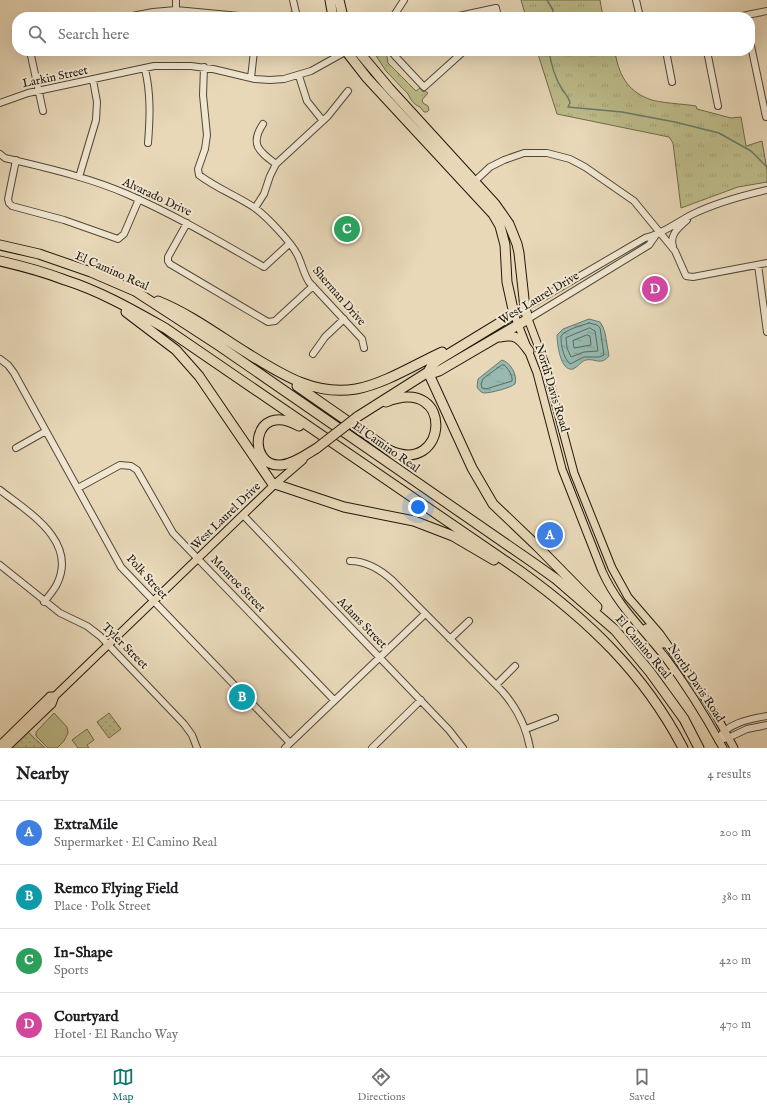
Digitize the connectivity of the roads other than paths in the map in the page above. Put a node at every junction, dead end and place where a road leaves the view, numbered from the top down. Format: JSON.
{"nodes":[{"id":1,"x":176,"y":0,"type":"edge"},
{"id":2,"x":293,"y":0,"type":"edge"},
{"id":3,"x":330,"y":0,"type":"edge"},
{"id":4,"x":340,"y":0,"type":"edge"},
{"id":5,"x":404,"y":0,"type":"edge"},
{"id":6,"x":636,"y":0,"type":"edge"},
{"id":7,"x":176,"y":10,"type":"junction"},
{"id":8,"x":767,"y":11,"type":"edge"},
{"id":9,"x":153,"y":12,"type":"edge"},
{"id":10,"x":197,"y":12,"type":"edge"},
{"id":11,"x":295,"y":12,"type":"edge"},
{"id":12,"x":332,"y":12,"type":"edge"},
{"id":13,"x":342,"y":12,"type":"edge"},
{"id":14,"x":398,"y":12,"type":"edge"},
{"id":15,"x":477,"y":12,"type":"edge"},
{"id":16,"x":497,"y":12,"type":"edge"},
{"id":17,"x":639,"y":12,"type":"edge"},
{"id":18,"x":755,"y":14,"type":"edge"},
{"id":19,"x":31,"y":56,"type":"edge"},
{"id":20,"x":253,"y":56,"type":"edge"},
{"id":21,"x":338,"y":56,"type":"edge"},
{"id":22,"x":350,"y":56,"type":"edge"},
{"id":23,"x":362,"y":56,"type":"edge"},
{"id":24,"x":394,"y":56,"type":"edge"},
{"id":25,"x":458,"y":56,"type":"edge"},
{"id":26,"x":667,"y":56,"type":"edge"},
{"id":27,"x":708,"y":56,"type":"edge"},
{"id":28,"x":753,"y":56,"type":"edge"},
{"id":29,"x":204,"y":67,"type":"junction"},
{"id":30,"x":145,"y":69,"type":"junction"},
{"id":31,"x":299,"y":76,"type":"junction"},
{"id":32,"x":251,"y":78,"type":"junction"},
{"id":33,"x":93,"y":80,"type":"junction"},
{"id":34,"x":672,"y":82,"type":"dead end"},
{"id":35,"x":39,"y":91,"type":"junction"},
{"id":36,"x":348,"y":91,"type":"dead end"},
{"id":37,"x":0,"y":103,"type":"edge"},
{"id":38,"x":718,"y":106,"type":"dead end"},
{"id":39,"x":43,"y":111,"type":"dead end"},
{"id":40,"x":766,"y":117,"type":"dead end"},
{"id":41,"x":323,"y":121,"type":"junction"},
{"id":42,"x":263,"y":124,"type":"dead end"},
{"id":43,"x":148,"y":143,"type":"dead end"},
{"id":44,"x":0,"y":154,"type":"edge"},
{"id":45,"x":16,"y":160,"type":"junction"},
{"id":46,"x":276,"y":164,"type":"junction"},
{"id":47,"x":79,"y":177,"type":"junction"},
{"id":48,"x":475,"y":181,"type":"junction"},
{"id":49,"x":767,"y":190,"type":"edge"},
{"id":50,"x":139,"y":199,"type":"junction"},
{"id":51,"x":255,"y":208,"type":"junction"},
{"id":52,"x":702,"y":210,"type":"junction"},
{"id":53,"x":188,"y":223,"type":"junction"},
{"id":54,"x":658,"y":234,"type":"junction"},
{"id":55,"x":289,"y":244,"type":"junction"},
{"id":56,"x":0,"y":245,"type":"edge"},
{"id":57,"x":675,"y":251,"type":"junction"},
{"id":58,"x":0,"y":261,"type":"edge"},
{"id":59,"x":767,"y":263,"type":"edge"},
{"id":60,"x":758,"y":265,"type":"junction"},
{"id":61,"x":313,"y":286,"type":"junction"},
{"id":62,"x":135,"y":291,"type":"junction"},
{"id":63,"x":95,"y":292,"type":"junction"},
{"id":64,"x":525,"y":308,"type":"junction"},
{"id":65,"x":514,"y":314,"type":"junction"},
{"id":66,"x":344,"y":319,"type":"junction"},
{"id":67,"x":528,"y":319,"type":"junction"},
{"id":68,"x":518,"y":325,"type":"junction"},
{"id":69,"x":767,"y":332,"type":"edge"},
{"id":70,"x":474,"y":337,"type":"junction"},
{"id":71,"x":497,"y":338,"type":"junction"},
{"id":72,"x":364,"y":348,"type":"dead end"},
{"id":73,"x":529,"y":351,"type":"junction"},
{"id":74,"x":313,"y":354,"type":"dead end"},
{"id":75,"x":0,"y":359,"type":"edge"},
{"id":76,"x":275,"y":370,"type":"junction"},
{"id":77,"x":428,"y":372,"type":"junction"},
{"id":78,"x":368,"y":410,"type":"junction"},
{"id":79,"x":46,"y":431,"type":"junction"},
{"id":80,"x":339,"y":447,"type":"junction"},
{"id":81,"x":16,"y":448,"type":"dead end"},
{"id":82,"x":317,"y":448,"type":"junction"},
{"id":83,"x":275,"y":484,"type":"junction"},
{"id":84,"x":78,"y":488,"type":"junction"},
{"id":85,"x":0,"y":490,"type":"edge"},
{"id":86,"x":244,"y":516,"type":"junction"},
{"id":87,"x":198,"y":559,"type":"junction"},
{"id":88,"x":350,"y":560,"type":"dead end"},
{"id":89,"x":0,"y":564,"type":"edge"},
{"id":90,"x":520,"y":571,"type":"junction"},
{"id":91,"x":44,"y":602,"type":"junction"},
{"id":92,"x":154,"y":602,"type":"junction"},
{"id":93,"x":425,"y":614,"type":"junction"},
{"id":94,"x":633,"y":619,"type":"junction"},
{"id":95,"x":469,"y":621,"type":"dead end"},
{"id":96,"x":615,"y":630,"type":"junction"},
{"id":97,"x":450,"y":639,"type":"junction"},
{"id":98,"x":667,"y":644,"type":"junction"},
{"id":99,"x":109,"y":645,"type":"junction"},
{"id":100,"x":379,"y":657,"type":"junction"},
{"id":101,"x":515,"y":666,"type":"dead end"},
{"id":102,"x":496,"y":685,"type":"junction"},
{"id":103,"x":55,"y":696,"type":"junction"},
{"id":104,"x":334,"y":700,"type":"junction"},
{"id":105,"x":421,"y":700,"type":"junction"},
{"id":106,"x":767,"y":716,"type":"edge"},
{"id":107,"x":555,"y":718,"type":"dead end"},
{"id":108,"x":767,"y":725,"type":"edge"},
{"id":109,"x":526,"y":729,"type":"junction"},
{"id":110,"x":724,"y":730,"type":"junction"},
{"id":111,"x":728,"y":738,"type":"junction"},
{"id":112,"x":718,"y":740,"type":"junction"},
{"id":113,"x":0,"y":745,"type":"edge"},
{"id":114,"x":287,"y":746,"type":"edge"},
{"id":115,"x":6,"y":748,"type":"edge"},
{"id":116,"x":197,"y":748,"type":"edge"},
{"id":117,"x":372,"y":748,"type":"edge"},
{"id":118,"x":463,"y":748,"type":"edge"},
{"id":119,"x":530,"y":748,"type":"edge"},
{"id":120,"x":683,"y":748,"type":"edge"},
{"id":121,"x":699,"y":748,"type":"edge"},
{"id":122,"x":723,"y":748,"type":"edge"},
{"id":123,"x":734,"y":748,"type":"edge"}],
"edges":[{"from":1,"to":7,"type":"street"},
{"from":2,"to":11,"type":"street"},
{"from":3,"to":12,"type":"highway"},
{"from":4,"to":13,"type":"highway"},
{"from":5,"to":14,"type":"street"},
{"from":6,"to":17,"type":"street"},
{"from":7,"to":9,"type":"street"},
{"from":7,"to":10,"type":"street"},
{"from":8,"to":18,"type":"street"},
{"from":15,"to":16,"type":"street"},
{"from":19,"to":35,"type":"street"},
{"from":20,"to":32,"type":"street"},
{"from":21,"to":31,"type":"street","name":"Larkin Street"},
{"from":22,"to":65,"type":"highway","name":"North Davis Road"},
{"from":23,"to":48,"type":"highway","name":"North Davis Road"},
{"from":24,"to":25,"type":"street"},
{"from":26,"to":34,"type":"street"},
{"from":27,"to":38,"type":"street"},
{"from":28,"to":40,"type":"street"},
{"from":29,"to":30,"type":"street","name":"Larkin Street"},
{"from":29,"to":32,"type":"street","name":"Larkin Street"},
{"from":29,"to":51,"type":"street","name":"Sherman Drive"},
{"from":30,"to":33,"type":"street","name":"Larkin Street"},
{"from":30,"to":43,"type":"street"},
{"from":31,"to":32,"type":"street","name":"Larkin Street"},
{"from":31,"to":41,"type":"street"},
{"from":33,"to":35,"type":"street","name":"Larkin Street"},
{"from":33,"to":47,"type":"street"},
{"from":35,"to":37,"type":"street","name":"Larkin Street"},
{"from":35,"to":39,"type":"street"},
{"from":36,"to":41,"type":"street"},
{"from":41,"to":46,"type":"street"},
{"from":42,"to":46,"type":"street"},
{"from":44,"to":45,"type":"street","name":"Alvarado Drive"},
{"from":45,"to":47,"type":"street","name":"Alvarado Drive"},
{"from":45,"to":50,"type":"street"},
{"from":46,"to":51,"type":"street"},
{"from":47,"to":50,"type":"street","name":"Alvarado Drive"},
{"from":48,"to":54,"type":"street"},
{"from":48,"to":64,"type":"highway","name":"North Davis Road"},
{"from":49,"to":52,"type":"street"},
{"from":50,"to":53,"type":"street","name":"Alvarado Drive"},
{"from":51,"to":55,"type":"street","name":"Sherman Drive"},
{"from":52,"to":54,"type":"street"},
{"from":52,"to":57,"type":"street"},
{"from":53,"to":55,"type":"street","name":"Alvarado Drive"},
{"from":53,"to":61,"type":"street"},
{"from":54,"to":57,"type":"street"},
{"from":54,"to":64,"type":"street","name":"West Laurel Drive"},
{"from":54,"to":67,"type":"street","name":"West Laurel Drive"},
{"from":55,"to":61,"type":"street","name":"Sherman Drive"},
{"from":56,"to":62,"type":"highway","name":"El Camino Real"},
{"from":57,"to":60,"type":"street"},
{"from":58,"to":63,"type":"highway","name":"El Camino Real"},
{"from":59,"to":60,"type":"street"},
{"from":60,"to":69,"type":"street"},
{"from":61,"to":66,"type":"street","name":"Sherman Drive"},
{"from":62,"to":76,"type":"highway"},
{"from":62,"to":96,"type":"highway","name":"El Camino Real"},
{"from":63,"to":80,"type":"highway","name":"El Camino Real"},
{"from":63,"to":83,"type":"highway"},
{"from":64,"to":65,"type":"main road","name":"West Laurel Drive"},
{"from":64,"to":67,"type":"highway","name":"North Davis Road"},
{"from":65,"to":68,"type":"main road","name":"North Davis Road"},
{"from":65,"to":70,"type":"highway","name":"West Laurel Drive"},
{"from":66,"to":72,"type":"street","name":"Sherman Drive"},
{"from":66,"to":74,"type":"street"},
{"from":67,"to":68,"type":"highway","name":"West Laurel Drive"},
{"from":67,"to":98,"type":"main road","name":"North Davis Road"},
{"from":68,"to":71,"type":"highway","name":"West Laurel Drive"},
{"from":68,"to":73,"type":"main road","name":"North Davis Road"},
{"from":70,"to":76,"type":"highway"},
{"from":70,"to":77,"type":"highway","name":"West Laurel Drive"},
{"from":71,"to":73,"type":"highway"},
{"from":71,"to":77,"type":"highway","name":"West Laurel Drive"},
{"from":73,"to":94,"type":"main road","name":"North Davis Road"},
{"from":75,"to":79,"type":"street","name":"Polk Street"},
{"from":76,"to":78,"type":"highway"},
{"from":77,"to":78,"type":"highway","name":"West Laurel Drive"},
{"from":77,"to":96,"type":"highway"},
{"from":78,"to":82,"type":"highway","name":"West Laurel Drive","bridge":true},
{"from":79,"to":81,"type":"street"},
{"from":79,"to":84,"type":"street","name":"Polk Street"},
{"from":80,"to":82,"type":"highway"},
{"from":80,"to":90,"type":"highway","name":"El Camino Real"},
{"from":82,"to":83,"type":"main road","name":"West Laurel Drive"},
{"from":83,"to":86,"type":"main road","name":"West Laurel Drive"},
{"from":83,"to":90,"type":"highway"},
{"from":84,"to":87,"type":"street","name":"Monroe Street"},
{"from":84,"to":92,"type":"street","name":"Polk Street"},
{"from":85,"to":91,"type":"street"},
{"from":86,"to":87,"type":"main road","name":"West Laurel Drive"},
{"from":86,"to":100,"type":"street","name":"Adams Street"},
{"from":87,"to":92,"type":"main road","name":"West Laurel Drive"},
{"from":87,"to":104,"type":"street","name":"Monroe Street"},
{"from":88,"to":93,"type":"street"},
{"from":89,"to":91,"type":"street","name":"Tyler Street"},
{"from":90,"to":120,"type":"highway","name":"El Camino Real"},
{"from":91,"to":99,"type":"street","name":"Tyler Street"},
{"from":92,"to":99,"type":"main road","name":"West Laurel Drive"},
{"from":92,"to":114,"type":"street","name":"Polk Street"},
{"from":93,"to":97,"type":"street"},
{"from":93,"to":100,"type":"street"},
{"from":94,"to":98,"type":"main road"},
{"from":94,"to":112,"type":"main road","name":"North Davis Road"},
{"from":95,"to":97,"type":"street"},
{"from":96,"to":121,"type":"highway","name":"El Camino Real"},
{"from":97,"to":102,"type":"street"},
{"from":98,"to":110,"type":"main road","name":"North Davis Road"},
{"from":99,"to":103,"type":"main road","name":"West Laurel Drive"},
{"from":99,"to":116,"type":"street","name":"Tyler Street"},
{"from":100,"to":104,"type":"street"},
{"from":100,"to":105,"type":"street","name":"Adams Street"},
{"from":101,"to":102,"type":"street"},
{"from":102,"to":109,"type":"street"},
{"from":103,"to":113,"type":"main road","name":"West Laurel Drive"},
{"from":103,"to":115,"type":"main road","name":"West Laurel Drive"},
{"from":104,"to":114,"type":"street"},
{"from":105,"to":117,"type":"street"},
{"from":105,"to":118,"type":"street","name":"Adams Street"},
{"from":106,"to":110,"type":"street"},
{"from":107,"to":109,"type":"street"},
{"from":108,"to":111,"type":"street"},
{"from":109,"to":119,"type":"street"},
{"from":110,"to":111,"type":"main road","name":"North Davis Road"},
{"from":110,"to":112,"type":"street"},
{"from":111,"to":112,"type":"street"},
{"from":111,"to":123,"type":"main road","name":"North Davis Road"},
{"from":112,"to":122,"type":"main road","name":"North Davis Road"}]}
